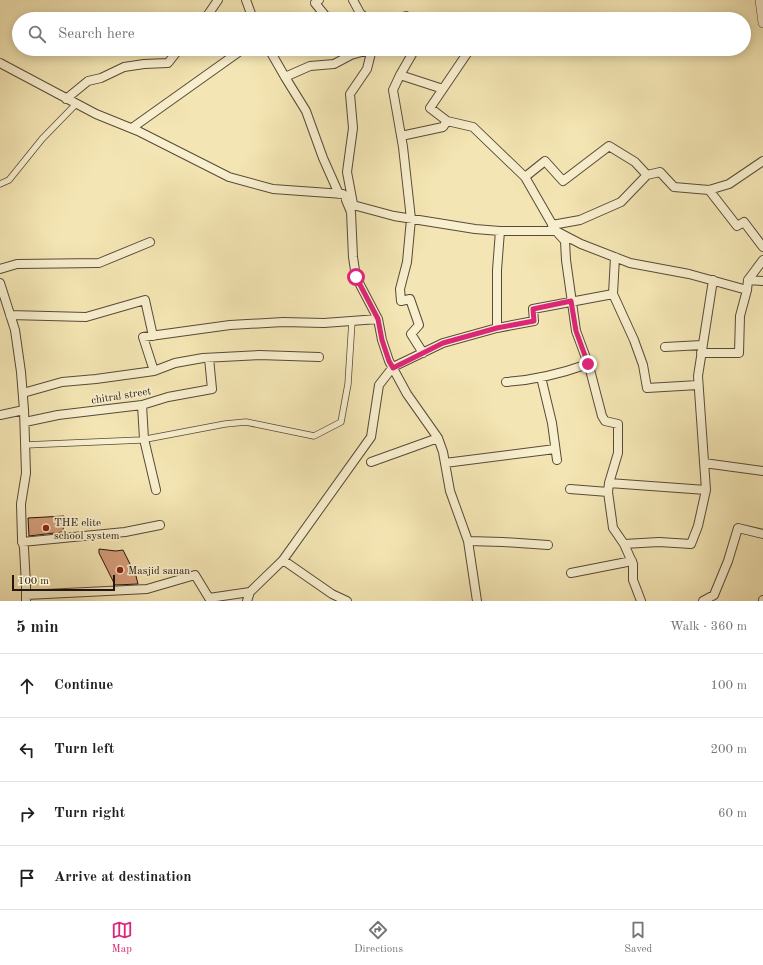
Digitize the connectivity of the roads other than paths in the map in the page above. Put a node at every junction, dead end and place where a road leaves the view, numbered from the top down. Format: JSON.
{"nodes":[{"id":1,"x":218,"y":0,"type":"edge"},
{"id":2,"x":246,"y":0,"type":"edge"},
{"id":3,"x":319,"y":0,"type":"edge"},
{"id":4,"x":353,"y":0,"type":"edge"},
{"id":5,"x":760,"y":0,"type":"edge"},
{"id":6,"x":210,"y":12,"type":"edge"},
{"id":7,"x":250,"y":12,"type":"edge"},
{"id":8,"x":322,"y":12,"type":"edge"},
{"id":9,"x":359,"y":12,"type":"edge"},
{"id":10,"x":763,"y":23,"type":"edge"},
{"id":11,"x":174,"y":56,"type":"edge"},
{"id":12,"x":232,"y":56,"type":"edge"},
{"id":13,"x":273,"y":56,"type":"edge"},
{"id":14,"x":345,"y":56,"type":"edge"},
{"id":15,"x":370,"y":56,"type":"edge"},
{"id":16,"x":411,"y":56,"type":"edge"},
{"id":17,"x":465,"y":56,"type":"edge"},
{"id":18,"x":0,"y":63,"type":"edge"},
{"id":19,"x":400,"y":74,"type":"junction"},
{"id":20,"x":285,"y":77,"type":"junction"},
{"id":21,"x":443,"y":89,"type":"junction"},
{"id":22,"x":66,"y":99,"type":"junction"},
{"id":23,"x":76,"y":104,"type":"junction"},
{"id":24,"x":447,"y":121,"type":"junction"},
{"id":25,"x":132,"y":128,"type":"junction"},
{"id":26,"x":401,"y":136,"type":"junction"},
{"id":27,"x":763,"y":161,"type":"edge"},
{"id":28,"x":647,"y":175,"type":"junction"},
{"id":29,"x":525,"y":177,"type":"junction"},
{"id":30,"x":0,"y":184,"type":"edge"},
{"id":31,"x":709,"y":190,"type":"junction"},
{"id":32,"x":341,"y":194,"type":"junction"},
{"id":33,"x":353,"y":205,"type":"junction"},
{"id":34,"x":411,"y":219,"type":"junction"},
{"id":35,"x":554,"y":228,"type":"junction"},
{"id":36,"x":500,"y":231,"type":"junction"},
{"id":37,"x":150,"y":242,"type":"dead end"},
{"id":38,"x":763,"y":246,"type":"edge"},
{"id":39,"x":615,"y":257,"type":"junction"},
{"id":40,"x":763,"y":260,"type":"edge"},
{"id":41,"x":0,"y":269,"type":"edge"},
{"id":42,"x":713,"y":280,"type":"junction"},
{"id":43,"x":748,"y":280,"type":"junction"},
{"id":44,"x":763,"y":281,"type":"edge"},
{"id":45,"x":0,"y":283,"type":"edge"},
{"id":46,"x":747,"y":290,"type":"junction"},
{"id":47,"x":613,"y":294,"type":"junction"},
{"id":48,"x":571,"y":301,"type":"junction"},
{"id":49,"x":10,"y":315,"type":"junction"},
{"id":50,"x":378,"y":319,"type":"junction"},
{"id":51,"x":352,"y":321,"type":"junction"},
{"id":52,"x":497,"y":328,"type":"junction"},
{"id":53,"x":153,"y":336,"type":"junction"},
{"id":54,"x":665,"y":347,"type":"dead end"},
{"id":55,"x":702,"y":349,"type":"junction"},
{"id":56,"x":423,"y":353,"type":"junction"},
{"id":57,"x":319,"y":357,"type":"dead end"},
{"id":58,"x":209,"y":358,"type":"junction"},
{"id":59,"x":588,"y":364,"type":"junction"},
{"id":60,"x":393,"y":368,"type":"junction"},
{"id":61,"x":154,"y":371,"type":"junction"},
{"id":62,"x":541,"y":377,"type":"junction"},
{"id":63,"x":506,"y":382,"type":"dead end"},
{"id":64,"x":698,"y":385,"type":"junction"},
{"id":65,"x":23,"y":393,"type":"junction"},
{"id":66,"x":142,"y":406,"type":"junction"},
{"id":67,"x":24,"y":410,"type":"junction"},
{"id":68,"x":0,"y":415,"type":"edge"},
{"id":69,"x":25,"y":422,"type":"junction"},
{"id":70,"x":438,"y":438,"type":"junction"},
{"id":71,"x":144,"y":439,"type":"junction"},
{"id":72,"x":25,"y":445,"type":"junction"},
{"id":73,"x":555,"y":449,"type":"junction"},
{"id":74,"x":557,"y":460,"type":"dead end"},
{"id":75,"x":371,"y":462,"type":"dead end"},
{"id":76,"x":445,"y":463,"type":"junction"},
{"id":77,"x":704,"y":463,"type":"junction"},
{"id":78,"x":763,"y":471,"type":"edge"},
{"id":79,"x":608,"y":483,"type":"junction"},
{"id":80,"x":570,"y":489,"type":"dead end"},
{"id":81,"x":156,"y":490,"type":"dead end"},
{"id":82,"x":706,"y":490,"type":"junction"},
{"id":83,"x":608,"y":492,"type":"junction"},
{"id":84,"x":160,"y":525,"type":"dead end"},
{"id":85,"x":763,"y":534,"type":"edge"},
{"id":86,"x":468,"y":541,"type":"junction"},
{"id":87,"x":22,"y":542,"type":"junction"},
{"id":88,"x":548,"y":544,"type":"dead end"},
{"id":89,"x":624,"y":544,"type":"junction"},
{"id":90,"x":283,"y":560,"type":"junction"},
{"id":91,"x":632,"y":561,"type":"junction"},
{"id":92,"x":571,"y":573,"type":"dead end"},
{"id":93,"x":250,"y":592,"type":"junction"},
{"id":94,"x":26,"y":598,"type":"edge"},
{"id":95,"x":247,"y":601,"type":"edge"},
{"id":96,"x":347,"y":601,"type":"edge"},
{"id":97,"x":477,"y":601,"type":"edge"},
{"id":98,"x":641,"y":601,"type":"edge"},
{"id":99,"x":703,"y":601,"type":"edge"}],
"edges":[{"from":1,"to":6,"type":"street"},
{"from":2,"to":7,"type":"street"},
{"from":3,"to":8,"type":"street"},
{"from":4,"to":9,"type":"street"},
{"from":5,"to":10,"type":"street"},
{"from":11,"to":22,"type":"street"},
{"from":12,"to":25,"type":"street"},
{"from":13,"to":20,"type":"street"},
{"from":14,"to":20,"type":"street"},
{"from":15,"to":33,"type":"street"},
{"from":16,"to":19,"type":"street"},
{"from":17,"to":21,"type":"street"},
{"from":18,"to":22,"type":"street"},
{"from":19,"to":21,"type":"street"},
{"from":19,"to":26,"type":"street"},
{"from":20,"to":32,"type":"street"},
{"from":21,"to":24,"type":"street"},
{"from":22,"to":23,"type":"street"},
{"from":23,"to":25,"type":"street"},
{"from":23,"to":30,"type":"street"},
{"from":24,"to":26,"type":"street"},
{"from":24,"to":29,"type":"street"},
{"from":25,"to":32,"type":"street"},
{"from":26,"to":34,"type":"street"},
{"from":27,"to":31,"type":"street"},
{"from":28,"to":29,"type":"street"},
{"from":28,"to":31,"type":"street"},
{"from":28,"to":35,"type":"street"},
{"from":29,"to":35,"type":"street"},
{"from":31,"to":38,"type":"street"},
{"from":32,"to":33,"type":"street"},
{"from":32,"to":50,"type":"street"},
{"from":33,"to":34,"type":"street"},
{"from":34,"to":36,"type":"street"},
{"from":34,"to":56,"type":"street"},
{"from":35,"to":36,"type":"street"},
{"from":35,"to":39,"type":"street"},
{"from":35,"to":48,"type":"street"},
{"from":36,"to":52,"type":"street"},
{"from":37,"to":41,"type":"street"},
{"from":39,"to":42,"type":"street"},
{"from":39,"to":47,"type":"street"},
{"from":40,"to":43,"type":"street"},
{"from":42,"to":46,"type":"street"},
{"from":42,"to":55,"type":"street"},
{"from":43,"to":44,"type":"street"},
{"from":43,"to":46,"type":"street"},
{"from":45,"to":49,"type":"street"},
{"from":46,"to":55,"type":"street"},
{"from":47,"to":48,"type":"street"},
{"from":47,"to":64,"type":"street"},
{"from":48,"to":52,"type":"street"},
{"from":48,"to":59,"type":"street"},
{"from":49,"to":53,"type":"street"},
{"from":49,"to":65,"type":"street"},
{"from":50,"to":51,"type":"street"},
{"from":50,"to":60,"type":"street"},
{"from":51,"to":53,"type":"street"},
{"from":51,"to":71,"type":"street"},
{"from":52,"to":56,"type":"street"},
{"from":53,"to":61,"type":"street"},
{"from":54,"to":55,"type":"street"},
{"from":55,"to":64,"type":"street"},
{"from":56,"to":60,"type":"street"},
{"from":57,"to":58,"type":"street"},
{"from":58,"to":61,"type":"street"},
{"from":58,"to":66,"type":"street","name":"chitral street"},
{"from":59,"to":62,"type":"street"},
{"from":59,"to":79,"type":"street"},
{"from":60,"to":70,"type":"street"},
{"from":60,"to":90,"type":"street"},
{"from":61,"to":65,"type":"street"},
{"from":62,"to":63,"type":"street"},
{"from":62,"to":73,"type":"street"},
{"from":64,"to":77,"type":"street"},
{"from":65,"to":67,"type":"street"},
{"from":66,"to":69,"type":"street","name":"chitral street"},
{"from":66,"to":71,"type":"street"},
{"from":67,"to":68,"type":"street"},
{"from":67,"to":69,"type":"street"},
{"from":69,"to":72,"type":"street"},
{"from":70,"to":75,"type":"street"},
{"from":70,"to":76,"type":"street"},
{"from":71,"to":72,"type":"street"},
{"from":71,"to":81,"type":"street"},
{"from":72,"to":87,"type":"street"},
{"from":73,"to":74,"type":"street"},
{"from":73,"to":76,"type":"street"},
{"from":76,"to":86,"type":"street"},
{"from":77,"to":78,"type":"street"},
{"from":77,"to":82,"type":"street"},
{"from":79,"to":82,"type":"street"},
{"from":79,"to":83,"type":"street"},
{"from":80,"to":83,"type":"street"},
{"from":82,"to":89,"type":"street"},
{"from":83,"to":89,"type":"street"},
{"from":84,"to":87,"type":"street"},
{"from":85,"to":99,"type":"street"},
{"from":86,"to":88,"type":"street"},
{"from":86,"to":97,"type":"street"},
{"from":87,"to":94,"type":"street"},
{"from":89,"to":91,"type":"street"},
{"from":90,"to":93,"type":"street"},
{"from":90,"to":96,"type":"street"},
{"from":91,"to":92,"type":"street"},
{"from":91,"to":98,"type":"street"},
{"from":93,"to":94,"type":"street"},
{"from":93,"to":95,"type":"street"}]}
